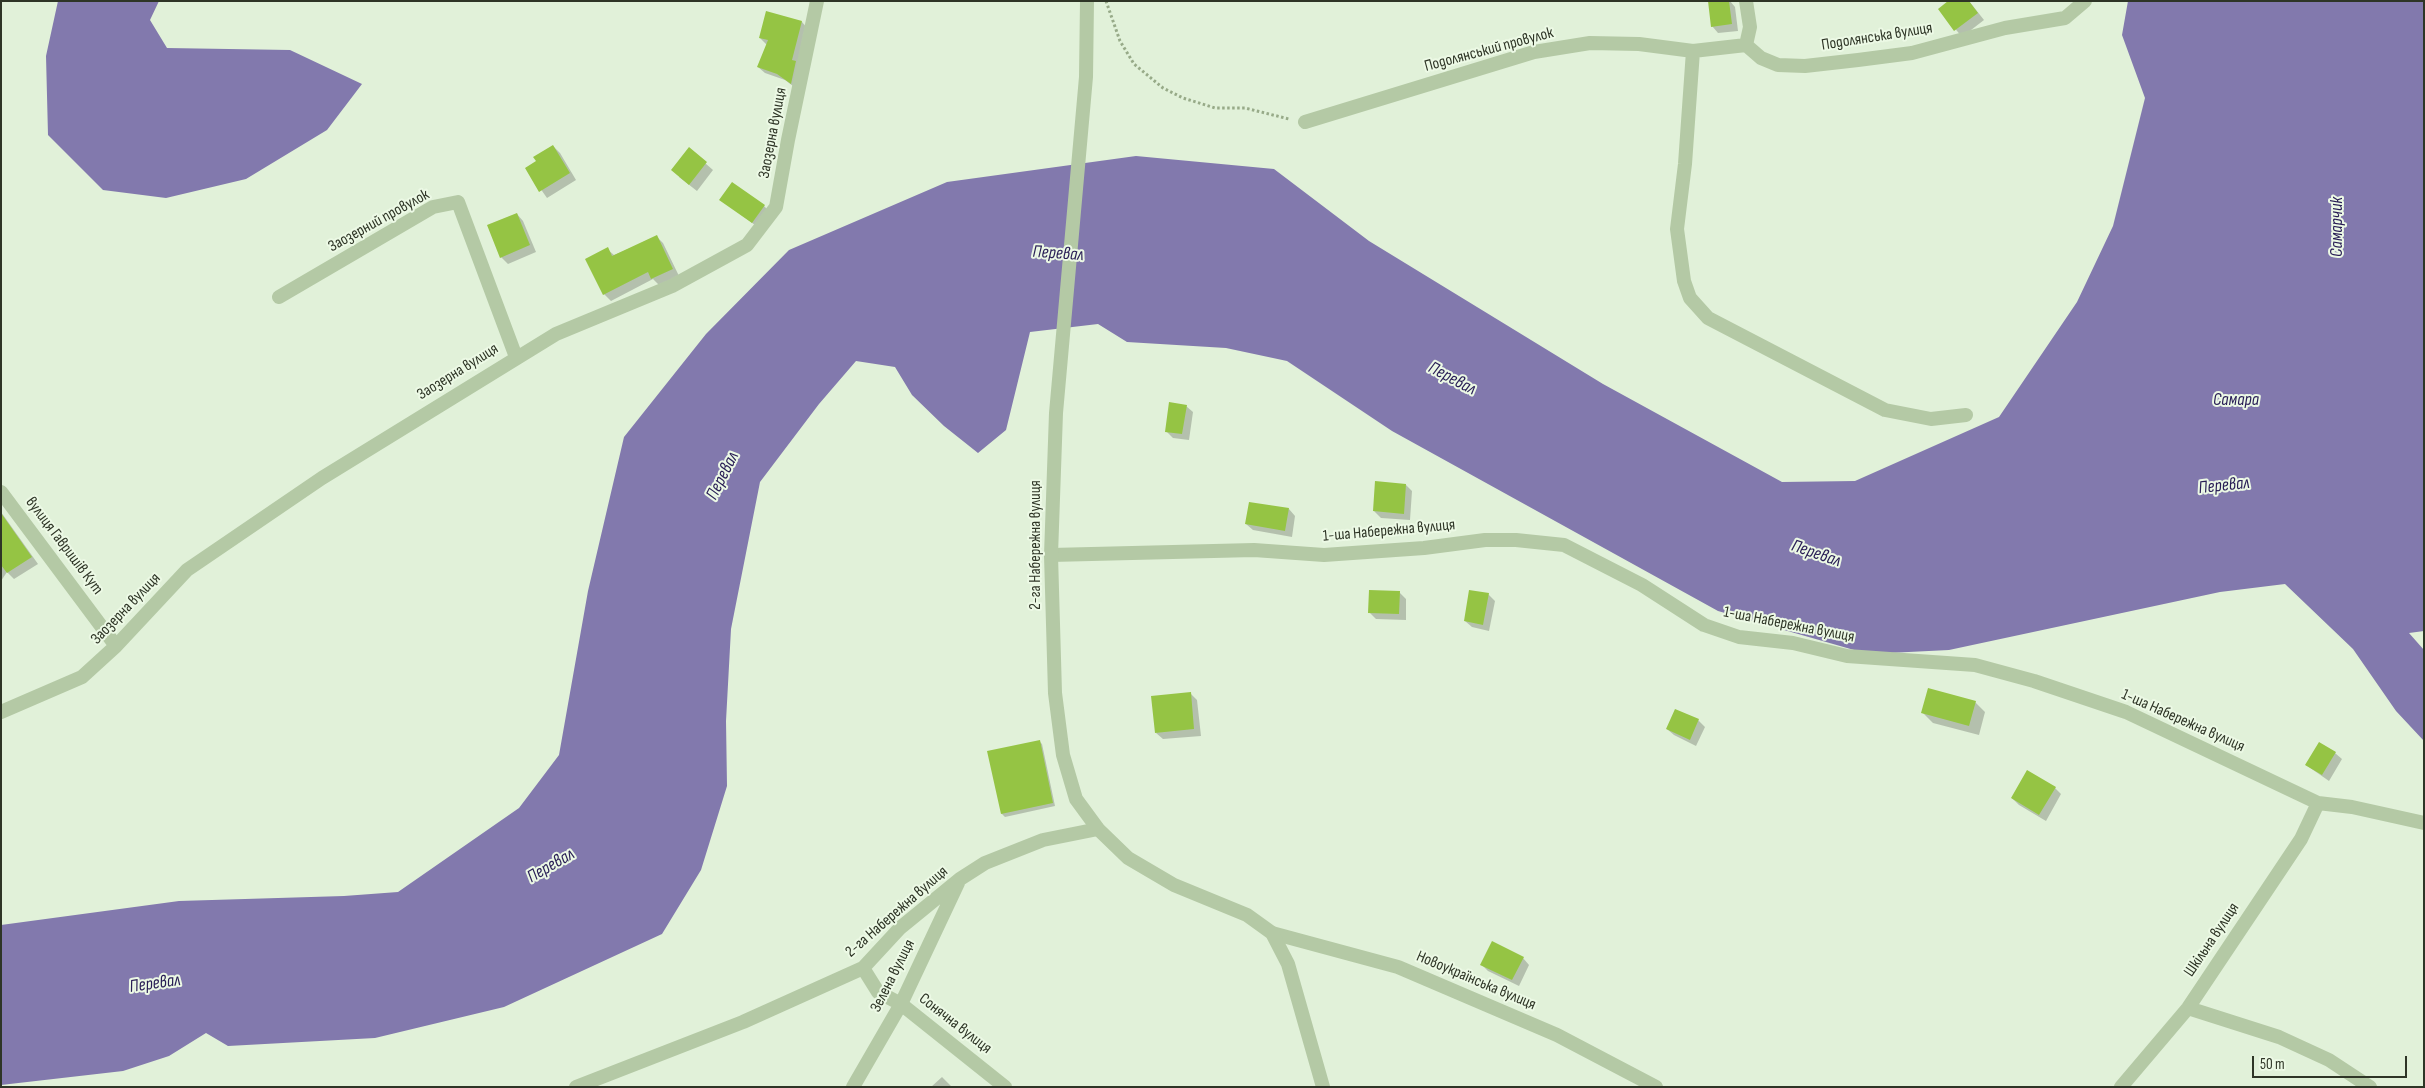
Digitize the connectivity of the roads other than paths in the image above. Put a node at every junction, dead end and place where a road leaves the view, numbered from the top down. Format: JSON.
{"nodes":[{"id":1,"x":817,"y":1,"type":"edge"},
{"id":2,"x":1087,"y":1,"type":"edge"},
{"id":3,"x":1746,"y":1,"type":"edge"},
{"id":4,"x":2085,"y":1,"type":"edge"},
{"id":5,"x":1746,"y":45,"type":"junction"},
{"id":6,"x":1693,"y":51,"type":"junction"},
{"id":7,"x":1305,"y":122,"type":"road end"},
{"id":8,"x":279,"y":297,"type":"dead end"},
{"id":9,"x":516,"y":357,"type":"junction"},
{"id":10,"x":1966,"y":415,"type":"dead end"},
{"id":11,"x":1,"y":492,"type":"edge"},
{"id":12,"x":1051,"y":555,"type":"junction"},
{"id":13,"x":116,"y":646,"type":"junction"},
{"id":14,"x":1,"y":712,"type":"edge"},
{"id":15,"x":2318,"y":803,"type":"junction"},
{"id":16,"x":2424,"y":823,"type":"edge"},
{"id":17,"x":1098,"y":829,"type":"junction"},
{"id":18,"x":960,"y":879,"type":"junction"},
{"id":19,"x":1272,"y":933,"type":"junction"},
{"id":20,"x":863,"y":968,"type":"junction"},
{"id":21,"x":901,"y":1004,"type":"junction"},
{"id":22,"x":2188,"y":1008,"type":"junction"},
{"id":23,"x":576,"y":1087,"type":"edge"},
{"id":24,"x":853,"y":1087,"type":"edge"},
{"id":25,"x":1005,"y":1087,"type":"edge"},
{"id":26,"x":1323,"y":1087,"type":"edge"},
{"id":27,"x":1656,"y":1087,"type":"edge"},
{"id":28,"x":2120,"y":1087,"type":"edge"},
{"id":29,"x":2370,"y":1087,"type":"edge"}],
"edges":[{"from":1,"to":9,"type":"street","name":"Заозерна вулиця"},
{"from":2,"to":12,"type":"street","name":"2-га Набережна вулиця"},
{"from":3,"to":5,"type":"street"},
{"from":4,"to":5,"type":"street","name":"Подолянська вулиця"},
{"from":5,"to":6,"type":"street","name":"Подолянський провулок"},
{"from":6,"to":7,"type":"street","name":"Подолянський провулок"},
{"from":6,"to":10,"type":"street"},
{"from":8,"to":9,"type":"street","name":"Заозерний провулок"},
{"from":9,"to":13,"type":"street","name":"Заозерна вулиця"},
{"from":11,"to":13,"type":"street","name":"вулиця Гавришів Кут"},
{"from":12,"to":15,"type":"street","name":"1-ша Набережна вулиця"},
{"from":12,"to":17,"type":"street","name":"2-га Набережна вулиця"},
{"from":13,"to":14,"type":"street","name":"Заозерна вулиця"},
{"from":15,"to":16,"type":"street","name":"1-ша Набережна вулиця"},
{"from":15,"to":22,"type":"street","name":"Шкільна вулиця"},
{"from":17,"to":18,"type":"street","name":"2-га Набережна вулиця"},
{"from":17,"to":19,"type":"street"},
{"from":18,"to":20,"type":"street","name":"2-га Набережна вулиця"},
{"from":18,"to":21,"type":"street","name":"Зелена вулиця"},
{"from":19,"to":26,"type":"street"},
{"from":19,"to":27,"type":"street","name":"Новоукраїнська вулиця"},
{"from":20,"to":21,"type":"street","name":"Сонячна вулиця"},
{"from":20,"to":23,"type":"street","name":"2-га Набережна вулиця"},
{"from":21,"to":24,"type":"street","name":"Зелена вулиця"},
{"from":21,"to":25,"type":"street","name":"Сонячна вулиця"},
{"from":22,"to":28,"type":"street","name":"Шкільна вулиця"},
{"from":22,"to":29,"type":"street"}]}
